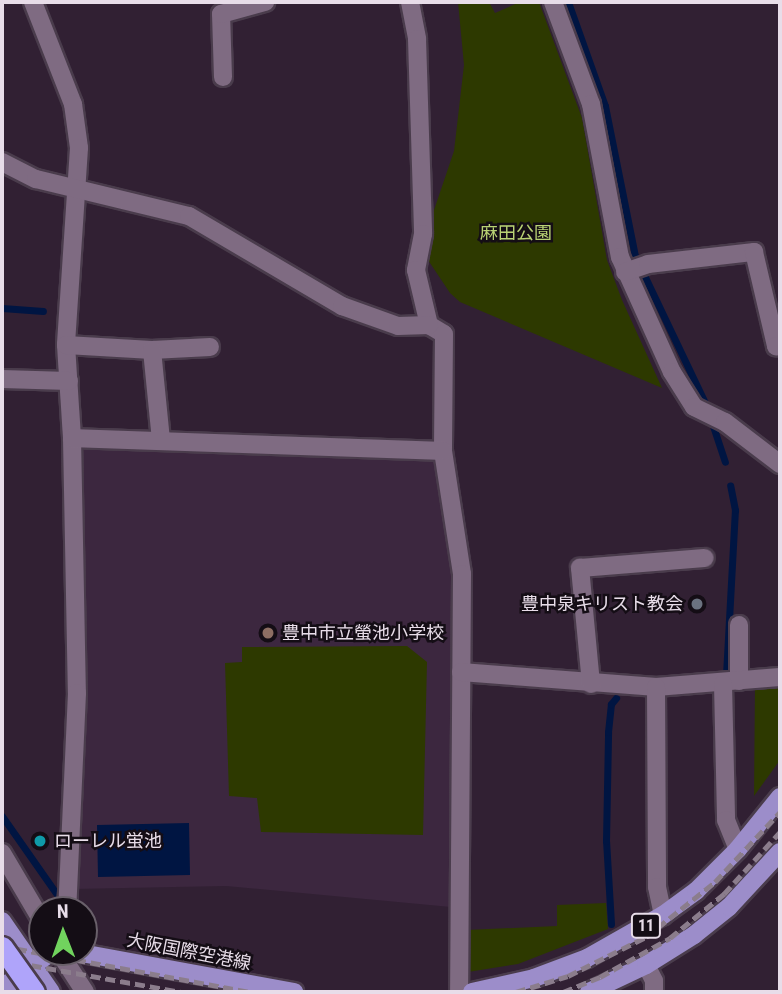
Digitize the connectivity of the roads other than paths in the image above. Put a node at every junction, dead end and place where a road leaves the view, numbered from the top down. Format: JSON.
{"nodes":[{"id":1,"x":33,"y":2,"type":"edge"},
{"id":2,"x":265,"y":2,"type":"edge"},
{"id":3,"x":410,"y":2,"type":"edge"},
{"id":4,"x":554,"y":2,"type":"edge"},
{"id":5,"x":223,"y":77,"type":"dead end"},
{"id":6,"x":2,"y":162,"type":"edge"},
{"id":7,"x":77,"y":187,"type":"junction"},
{"id":8,"x":635,"y":268,"type":"junction"},
{"id":9,"x":429,"y":325,"type":"junction"},
{"id":10,"x":66,"y":345,"type":"junction"},
{"id":11,"x":780,"y":346,"type":"edge"},
{"id":12,"x":210,"y":347,"type":"dead end"},
{"id":13,"x":152,"y":350,"type":"junction"},
{"id":14,"x":2,"y":379,"type":"edge"},
{"id":15,"x":69,"y":381,"type":"junction"},
{"id":16,"x":72,"y":438,"type":"junction"},
{"id":17,"x":161,"y":440,"type":"junction"},
{"id":18,"x":443,"y":451,"type":"junction"},
{"id":19,"x":780,"y":464,"type":"edge"},
{"id":20,"x":705,"y":558,"type":"dead end"},
{"id":21,"x":738,"y":625,"type":"dead end"},
{"id":22,"x":461,"y":672,"type":"junction"},
{"id":23,"x":780,"y":677,"type":"edge"},
{"id":24,"x":731,"y":683,"type":"junction"},
{"id":25,"x":592,"y":684,"type":"junction"},
{"id":26,"x":656,"y":687,"type":"junction"},
{"id":27,"x":780,"y":797,"type":"edge"},
{"id":28,"x":738,"y":849,"type":"junction"},
{"id":29,"x":780,"y":852,"type":"edge"},
{"id":30,"x":2,"y":853,"type":"edge"},
{"id":31,"x":68,"y":896,"type":"edge"},
{"id":32,"x":28,"y":897,"type":"edge"},
{"id":33,"x":663,"y":915,"type":"junction"},
{"id":34,"x":2,"y":921,"type":"edge"},
{"id":35,"x":6,"y":942,"type":"edge"},
{"id":36,"x":28,"y":944,"type":"edge"},
{"id":37,"x":98,"y":956,"type":"edge"},
{"id":38,"x":28,"y":961,"type":"edge"},
{"id":39,"x":646,"y":965,"type":"junction"},
{"id":40,"x":31,"y":966,"type":"edge"},
{"id":41,"x":33,"y":966,"type":"edge"},
{"id":42,"x":68,"y":966,"type":"edge"},
{"id":43,"x":5,"y":992,"type":"edge"},
{"id":44,"x":34,"y":992,"type":"edge"},
{"id":45,"x":51,"y":992,"type":"edge"},
{"id":46,"x":85,"y":992,"type":"edge"},
{"id":47,"x":294,"y":992,"type":"edge"},
{"id":48,"x":459,"y":992,"type":"edge"},
{"id":49,"x":472,"y":992,"type":"edge"},
{"id":50,"x":589,"y":992,"type":"edge"},
{"id":51,"x":654,"y":992,"type":"edge"}],
"edges":[{"from":1,"to":7,"type":"street"},
{"from":2,"to":5,"type":"street"},
{"from":3,"to":9,"type":"street"},
{"from":4,"to":8,"type":"street"},
{"from":6,"to":7,"type":"street"},
{"from":7,"to":9,"type":"street"},
{"from":7,"to":10,"type":"street"},
{"from":8,"to":11,"type":"street"},
{"from":8,"to":19,"type":"street"},
{"from":9,"to":18,"type":"street"},
{"from":10,"to":13,"type":"street"},
{"from":10,"to":15,"type":"street"},
{"from":12,"to":13,"type":"street"},
{"from":13,"to":17,"type":"street"},
{"from":14,"to":15,"type":"street"},
{"from":15,"to":16,"type":"street"},
{"from":16,"to":17,"type":"street"},
{"from":16,"to":31,"type":"street"},
{"from":17,"to":18,"type":"street"},
{"from":18,"to":22,"type":"street"},
{"from":20,"to":25,"type":"street"},
{"from":21,"to":24,"type":"street"},
{"from":22,"to":25,"type":"street"},
{"from":22,"to":48,"type":"street"},
{"from":23,"to":24,"type":"street"},
{"from":24,"to":26,"type":"street"},
{"from":24,"to":28,"type":"street"},
{"from":25,"to":26,"type":"street"},
{"from":26,"to":33,"type":"street"},
{"from":27,"to":28,"type":"main road","number":"11"},
{"from":28,"to":33,"type":"main road","number":"11"},
{"from":29,"to":39,"type":"main road","number":"11"},
{"from":30,"to":32,"type":"street"},
{"from":33,"to":49,"type":"main road","number":"11"},
{"from":34,"to":35,"type":"main road"},
{"from":35,"to":36,"type":"main road"},
{"from":35,"to":38,"type":"main road"},
{"from":35,"to":44,"type":"highway","bridge":true},
{"from":37,"to":47,"type":"main road","name":"大阪国際空港線"},
{"from":39,"to":50,"type":"main road","number":"11"},
{"from":39,"to":51,"type":"street"},
{"from":40,"to":43,"type":"main road"},
{"from":41,"to":45,"type":"main road"},
{"from":42,"to":46,"type":"street"}]}
